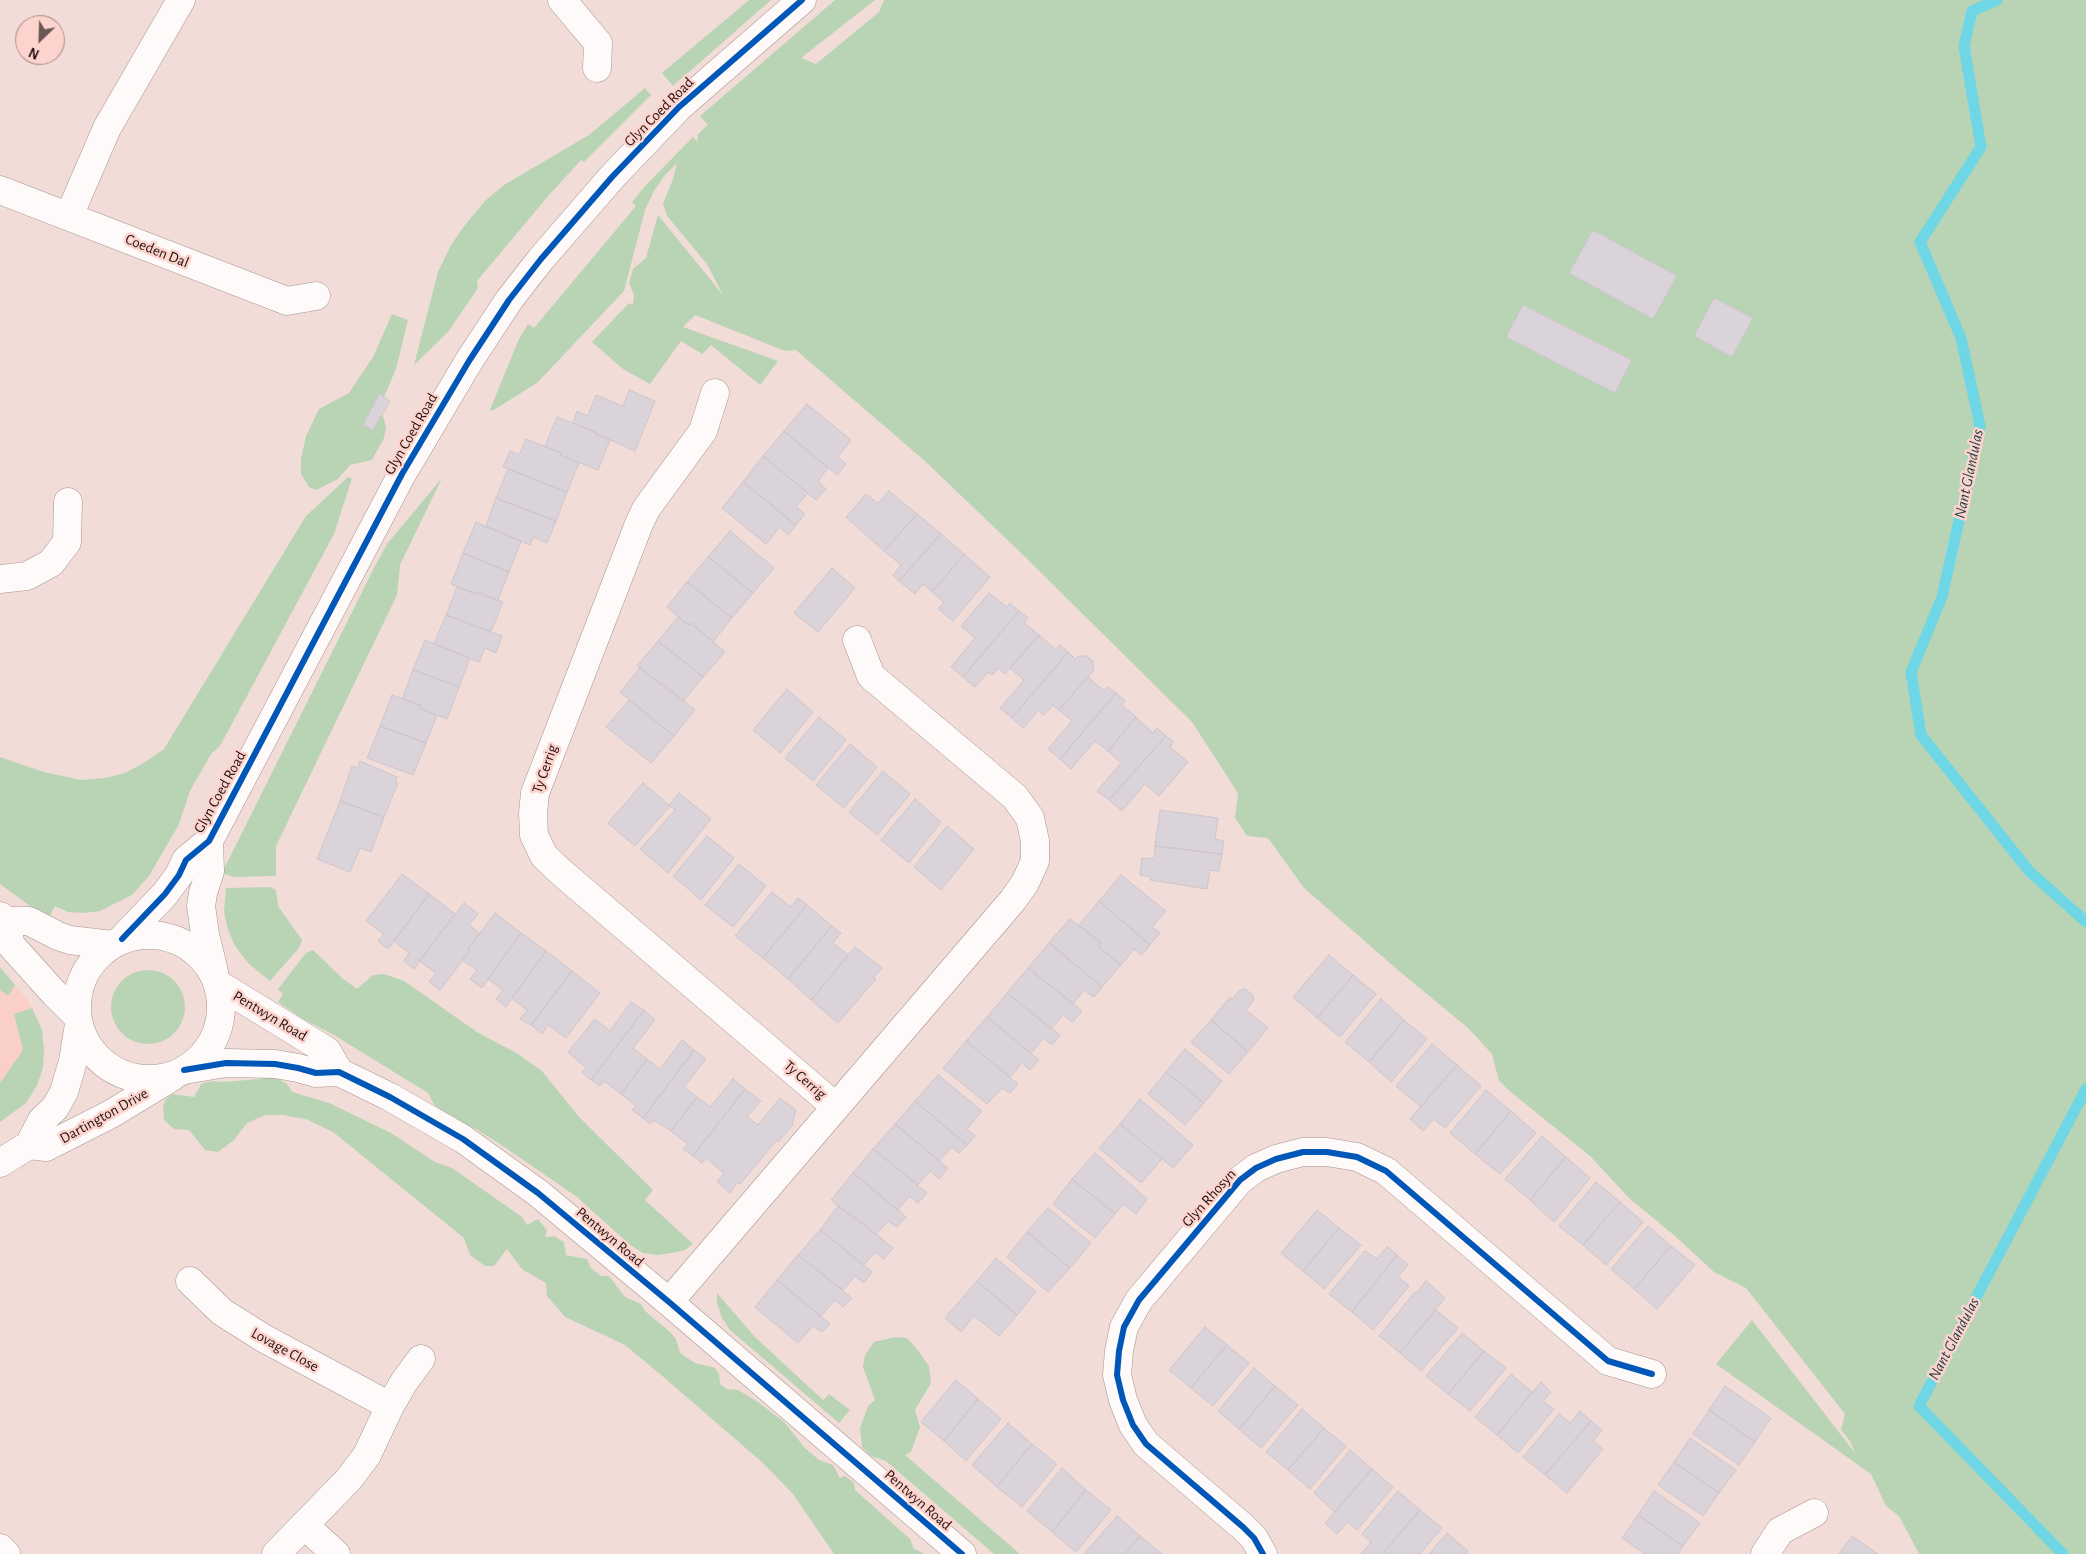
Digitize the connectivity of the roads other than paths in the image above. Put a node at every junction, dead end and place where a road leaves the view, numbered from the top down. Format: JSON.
{"nodes":[{"id":1,"x":181,"y":0,"type":"edge"},
{"id":2,"x":562,"y":0,"type":"edge"},
{"id":3,"x":802,"y":0,"type":"edge"},
{"id":4,"x":597,"y":68,"type":"dead end"},
{"id":5,"x":0,"y":190,"type":"edge"},
{"id":6,"x":69,"y":216,"type":"junction"},
{"id":7,"x":316,"y":296,"type":"dead end"},
{"id":8,"x":715,"y":393,"type":"dead end"},
{"id":9,"x":68,"y":502,"type":"dead end"},
{"id":10,"x":0,"y":579,"type":"edge"},
{"id":11,"x":857,"y":640,"type":"dead end"},
{"id":12,"x":209,"y":841,"type":"junction"},
{"id":13,"x":4,"y":918,"type":"edge"},
{"id":14,"x":116,"y":942,"type":"junction"},
{"id":15,"x":216,"y":981,"type":"junction"},
{"id":16,"x":78,"y":1020,"type":"junction"},
{"id":17,"x":339,"y":1072,"type":"junction"},
{"id":18,"x":180,"y":1073,"type":"junction"},
{"id":19,"x":836,"y":1107,"type":"junction"},
{"id":20,"x":29,"y":1145,"type":"junction"},
{"id":21,"x":0,"y":1163,"type":"edge"},
{"id":22,"x":190,"y":1281,"type":"dead end"},
{"id":23,"x":669,"y":1302,"type":"junction"},
{"id":24,"x":422,"y":1360,"type":"dead end"},
{"id":25,"x":1652,"y":1374,"type":"dead end"},
{"id":26,"x":390,"y":1406,"type":"junction"},
{"id":27,"x":1814,"y":1513,"type":"dead end"},
{"id":28,"x":304,"y":1525,"type":"junction"},
{"id":29,"x":0,"y":1548,"type":"edge"},
{"id":30,"x":6,"y":1554,"type":"edge"},
{"id":31,"x":276,"y":1554,"type":"edge"},
{"id":32,"x":336,"y":1554,"type":"edge"},
{"id":33,"x":962,"y":1554,"type":"edge"},
{"id":34,"x":1264,"y":1554,"type":"edge"},
{"id":35,"x":1764,"y":1554,"type":"edge"}],
"edges":[{"from":1,"to":6,"type":"street"},
{"from":2,"to":4,"type":"street"},
{"from":3,"to":12,"type":"street","name":"Glyn Coed Road"},
{"from":5,"to":6,"type":"street","name":"Coeden Dal"},
{"from":6,"to":7,"type":"street","name":"Coeden Dal"},
{"from":8,"to":19,"type":"street","name":"Ty Cerrig"},
{"from":9,"to":10,"type":"street"},
{"from":11,"to":19,"type":"street","name":"Ty Cerrig"},
{"from":12,"to":14,"type":"street","name":"Glyn Coed Road"},
{"from":12,"to":15,"type":"street","name":"Glyn Coed Road"},
{"from":13,"to":14,"type":"street","name":"Pentwyn Road"},
{"from":13,"to":16,"type":"street","name":"Pentwyn Road"},
{"from":14,"to":15,"type":"street","name":"Pentwyn Road"},
{"from":14,"to":16,"type":"street"},
{"from":15,"to":17,"type":"street","name":"Pentwyn Road"},
{"from":15,"to":18,"type":"street","name":"Pentwyn Road"},
{"from":16,"to":18,"type":"street","name":"Pentwyn Road"},
{"from":16,"to":20,"type":"street","name":"Dartington Drive"},
{"from":17,"to":18,"type":"street","name":"Pentwyn Road"},
{"from":17,"to":23,"type":"street","name":"Pentwyn Road"},
{"from":18,"to":20,"type":"street","name":"Dartington Drive"},
{"from":19,"to":23,"type":"street","name":"Ty Cerrig"},
{"from":20,"to":21,"type":"street","name":"Dartington Drive"},
{"from":22,"to":26,"type":"street","name":"Lovage Close"},
{"from":23,"to":33,"type":"street","name":"Pentwyn Road"},
{"from":24,"to":26,"type":"street"},
{"from":25,"to":34,"type":"street","name":"Glyn Rhosyn"},
{"from":26,"to":28,"type":"street"},
{"from":27,"to":35,"type":"street"},
{"from":28,"to":31,"type":"street"},
{"from":28,"to":32,"type":"street"},
{"from":29,"to":30,"type":"street"}]}
